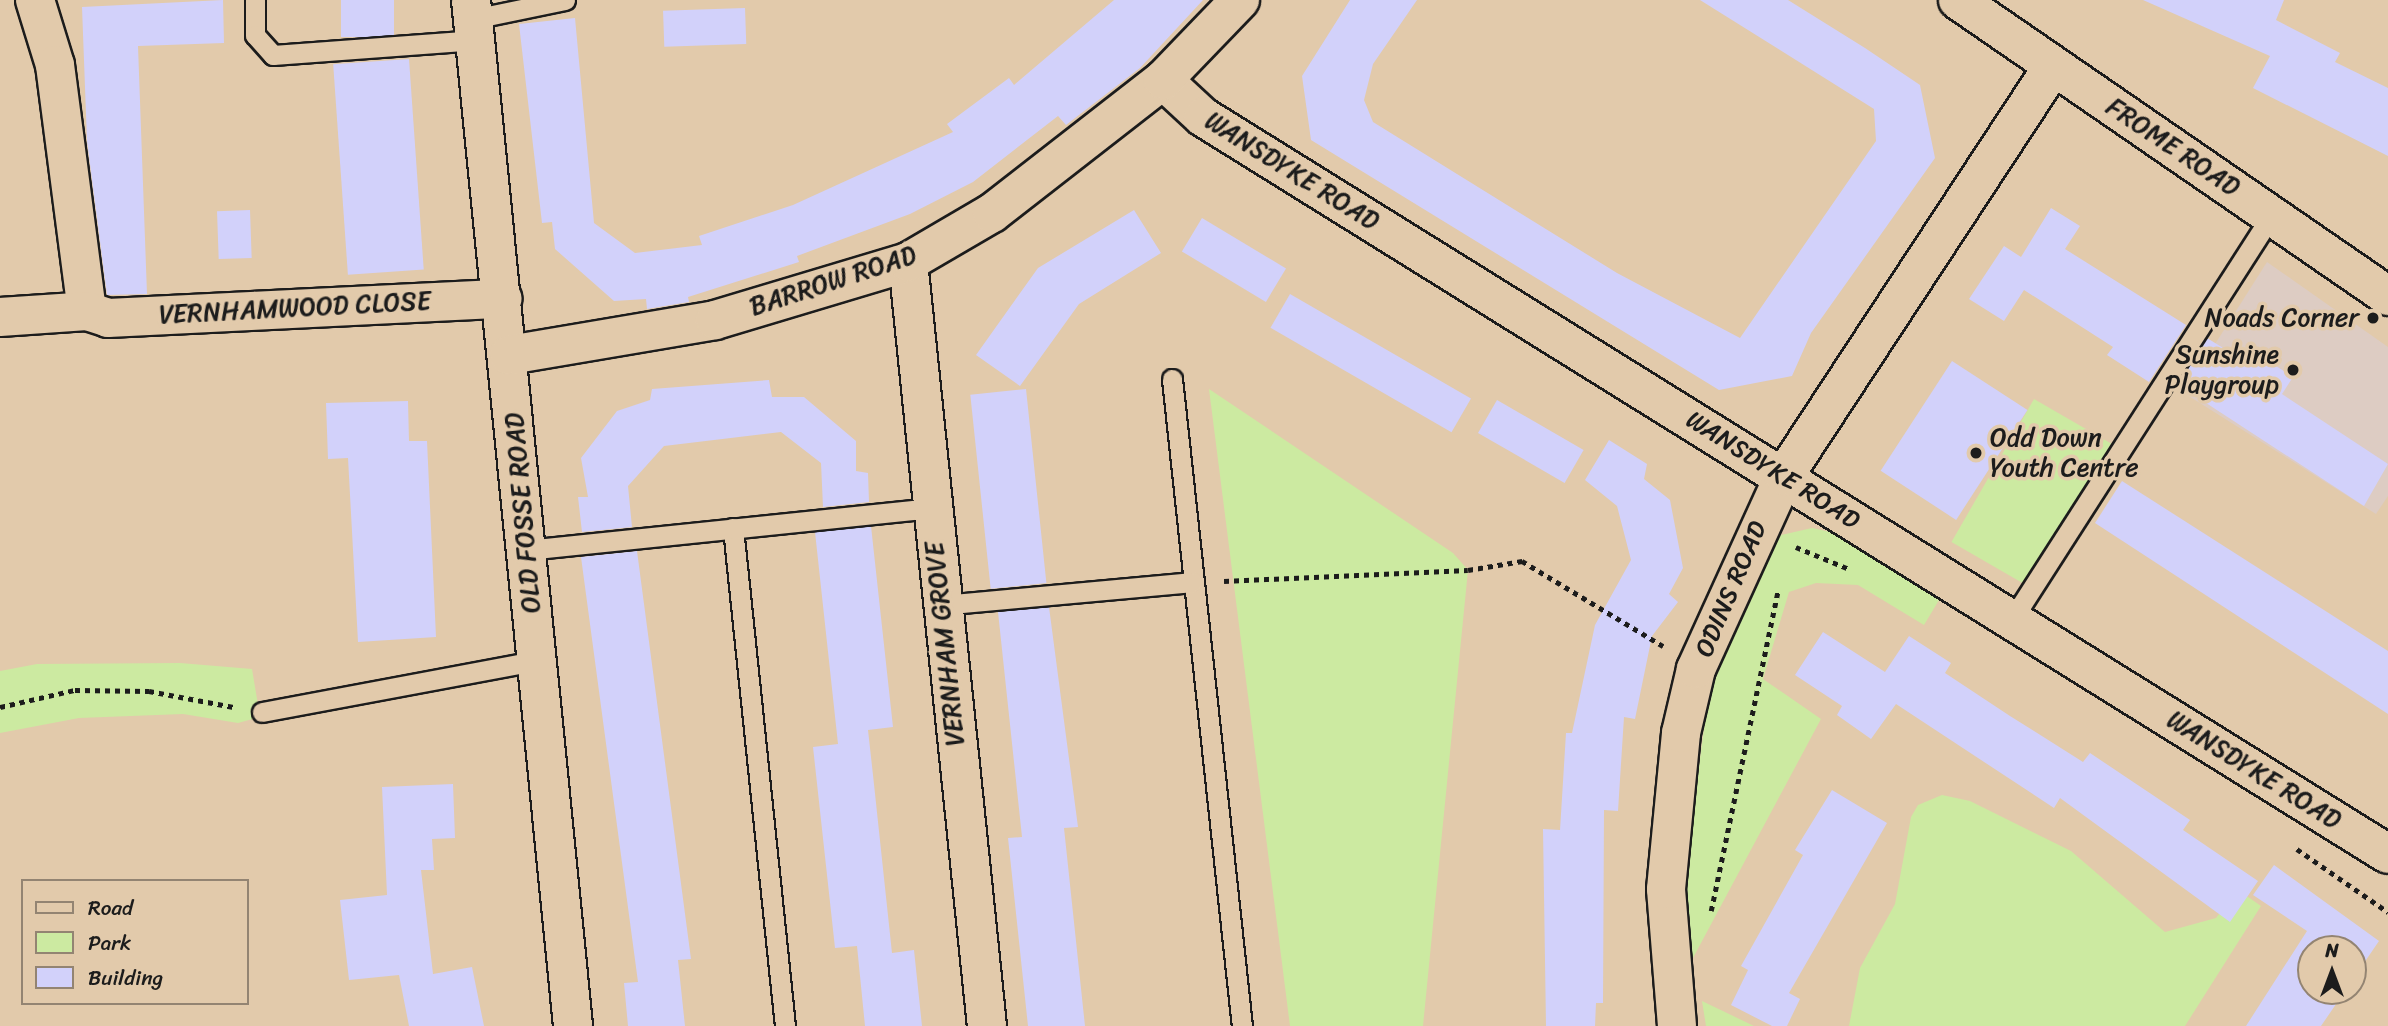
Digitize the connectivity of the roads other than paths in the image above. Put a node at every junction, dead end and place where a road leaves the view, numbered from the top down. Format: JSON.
{"nodes":[{"id":1,"x":35,"y":0,"type":"edge"},
{"id":2,"x":255,"y":0,"type":"edge"},
{"id":3,"x":565,"y":0,"type":"edge"},
{"id":4,"x":1240,"y":0,"type":"edge"},
{"id":5,"x":1958,"y":0,"type":"edge"},
{"id":6,"x":474,"y":20,"type":"edge"},
{"id":7,"x":2053,"y":65,"type":"junction"},
{"id":8,"x":1163,"y":80,"type":"junction"},
{"id":9,"x":2272,"y":215,"type":"junction"},
{"id":10,"x":908,"y":262,"type":"junction"},
{"id":11,"x":2388,"y":296,"type":"edge"},
{"id":12,"x":503,"y":299,"type":"junction"},
{"id":13,"x":87,"y":312,"type":"junction"},
{"id":14,"x":0,"y":317,"type":"edge"},
{"id":15,"x":509,"y":355,"type":"junction"},
{"id":16,"x":1172,"y":379,"type":"dead end"},
{"id":17,"x":1784,"y":476,"type":"junction"},
{"id":18,"x":930,"y":508,"type":"junction"},
{"id":19,"x":733,"y":528,"type":"junction"},
{"id":20,"x":526,"y":550,"type":"junction"},
{"id":21,"x":1192,"y":582,"type":"junction"},
{"id":22,"x":941,"y":605,"type":"junction"},
{"id":23,"x":2013,"y":618,"type":"junction"},
{"id":24,"x":536,"y":661,"type":"junction"},
{"id":25,"x":262,"y":712,"type":"road end"},
{"id":26,"x":2388,"y":854,"type":"edge"},
{"id":27,"x":573,"y":1026,"type":"edge"},
{"id":28,"x":785,"y":1026,"type":"edge"},
{"id":29,"x":987,"y":1026,"type":"edge"},
{"id":30,"x":1242,"y":1026,"type":"edge"},
{"id":31,"x":1677,"y":1026,"type":"edge"}],
"edges":[{"from":1,"to":13,"type":"street"},
{"from":2,"to":6,"type":"lane"},
{"from":3,"to":6,"type":"lane"},
{"from":4,"to":8,"type":"street","name":"BARROW ROAD"},
{"from":5,"to":7,"type":"street","name":"FROME ROAD"},
{"from":6,"to":12,"type":"street","name":"OLD FOSSE ROAD"},
{"from":7,"to":9,"type":"street","name":"FROME ROAD"},
{"from":7,"to":17,"type":"street","name":"ODINS ROAD"},
{"from":8,"to":10,"type":"street","name":"BARROW ROAD"},
{"from":8,"to":17,"type":"street","name":"WANSDYKE ROAD"},
{"from":9,"to":11,"type":"street","name":"FROME ROAD"},
{"from":9,"to":23,"type":"lane"},
{"from":10,"to":15,"type":"street","name":"BARROW ROAD"},
{"from":10,"to":18,"type":"street","name":"VERNHAM GROVE"},
{"from":12,"to":13,"type":"street","name":"VERNHAMWOOD CLOSE"},
{"from":12,"to":15,"type":"street","name":"OLD FOSSE ROAD"},
{"from":13,"to":14,"type":"street","name":"VERNHAMWOOD CLOSE"},
{"from":15,"to":20,"type":"street","name":"OLD FOSSE ROAD"},
{"from":16,"to":21,"type":"lane"},
{"from":17,"to":23,"type":"street","name":"WANSDYKE ROAD"},
{"from":17,"to":31,"type":"street","name":"ODINS ROAD"},
{"from":18,"to":19,"type":"lane"},
{"from":18,"to":22,"type":"street","name":"VERNHAM GROVE"},
{"from":19,"to":20,"type":"lane"},
{"from":19,"to":28,"type":"lane"},
{"from":20,"to":24,"type":"street","name":"OLD FOSSE ROAD"},
{"from":21,"to":22,"type":"lane"},
{"from":21,"to":30,"type":"lane"},
{"from":22,"to":29,"type":"street","name":"VERNHAM GROVE"},
{"from":23,"to":26,"type":"street","name":"WANSDYKE ROAD"},
{"from":24,"to":25,"type":"lane"},
{"from":24,"to":27,"type":"street","name":"OLD FOSSE ROAD"}]}
